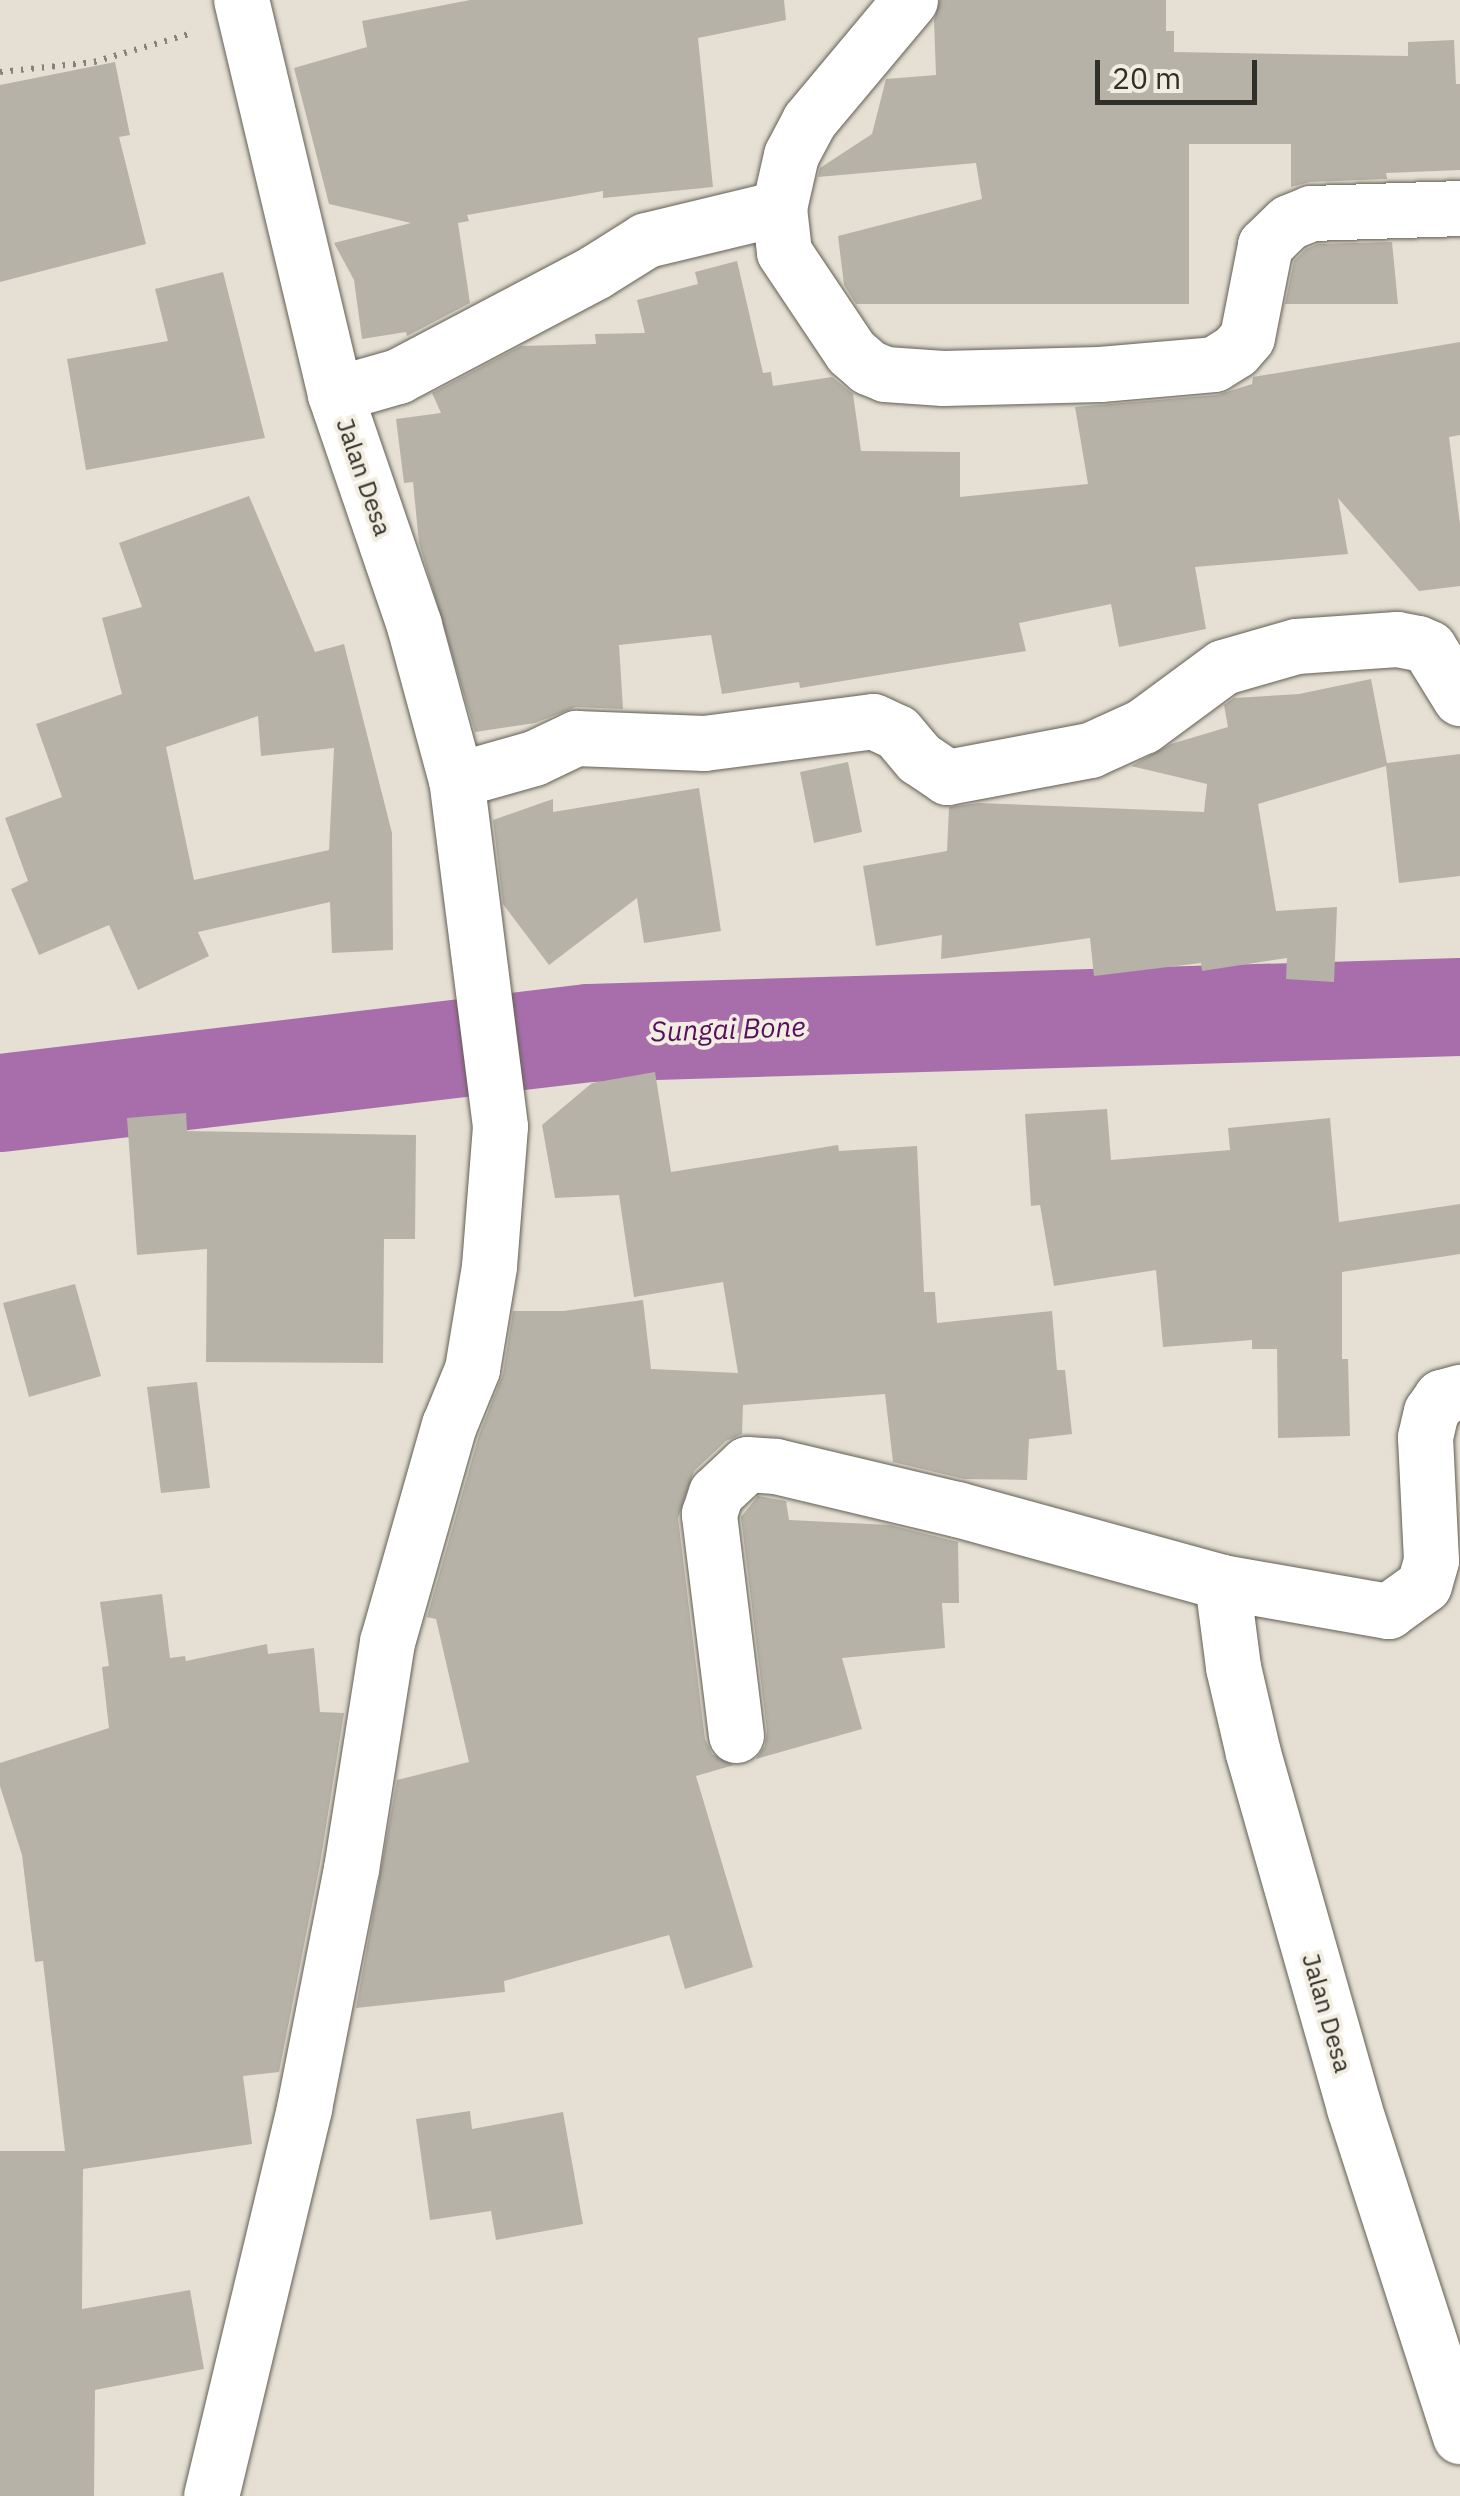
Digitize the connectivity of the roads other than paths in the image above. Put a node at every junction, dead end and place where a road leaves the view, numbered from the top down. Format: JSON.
{"nodes":[{"id":1,"x":910,"y":0,"type":"edge"},
{"id":2,"x":244,"y":9,"type":"edge"},
{"id":3,"x":778,"y":208,"type":"junction"},
{"id":4,"x":1460,"y":208,"type":"edge"},
{"id":5,"x":336,"y":394,"type":"junction"},
{"id":6,"x":1460,"y":698,"type":"edge"},
{"id":7,"x":456,"y":780,"type":"junction"},
{"id":8,"x":1460,"y":1392,"type":"edge"},
{"id":9,"x":1222,"y":1582,"type":"junction"},
{"id":10,"x":736,"y":1735,"type":"dead end"},
{"id":11,"x":1460,"y":2436,"type":"edge"},
{"id":12,"x":211,"y":2496,"type":"edge"}],
"edges":[{"from":1,"to":3,"type":"street"},
{"from":2,"to":5,"type":"street","name":"Jalan Desa"},
{"from":3,"to":4,"type":"street"},
{"from":3,"to":5,"type":"street"},
{"from":5,"to":7,"type":"street","name":"Jalan Desa"},
{"from":6,"to":7,"type":"street"},
{"from":7,"to":12,"type":"street","name":"Jalan Desa"},
{"from":8,"to":9,"type":"street"},
{"from":9,"to":10,"type":"street"},
{"from":9,"to":11,"type":"street","name":"Jalan Desa"}]}
